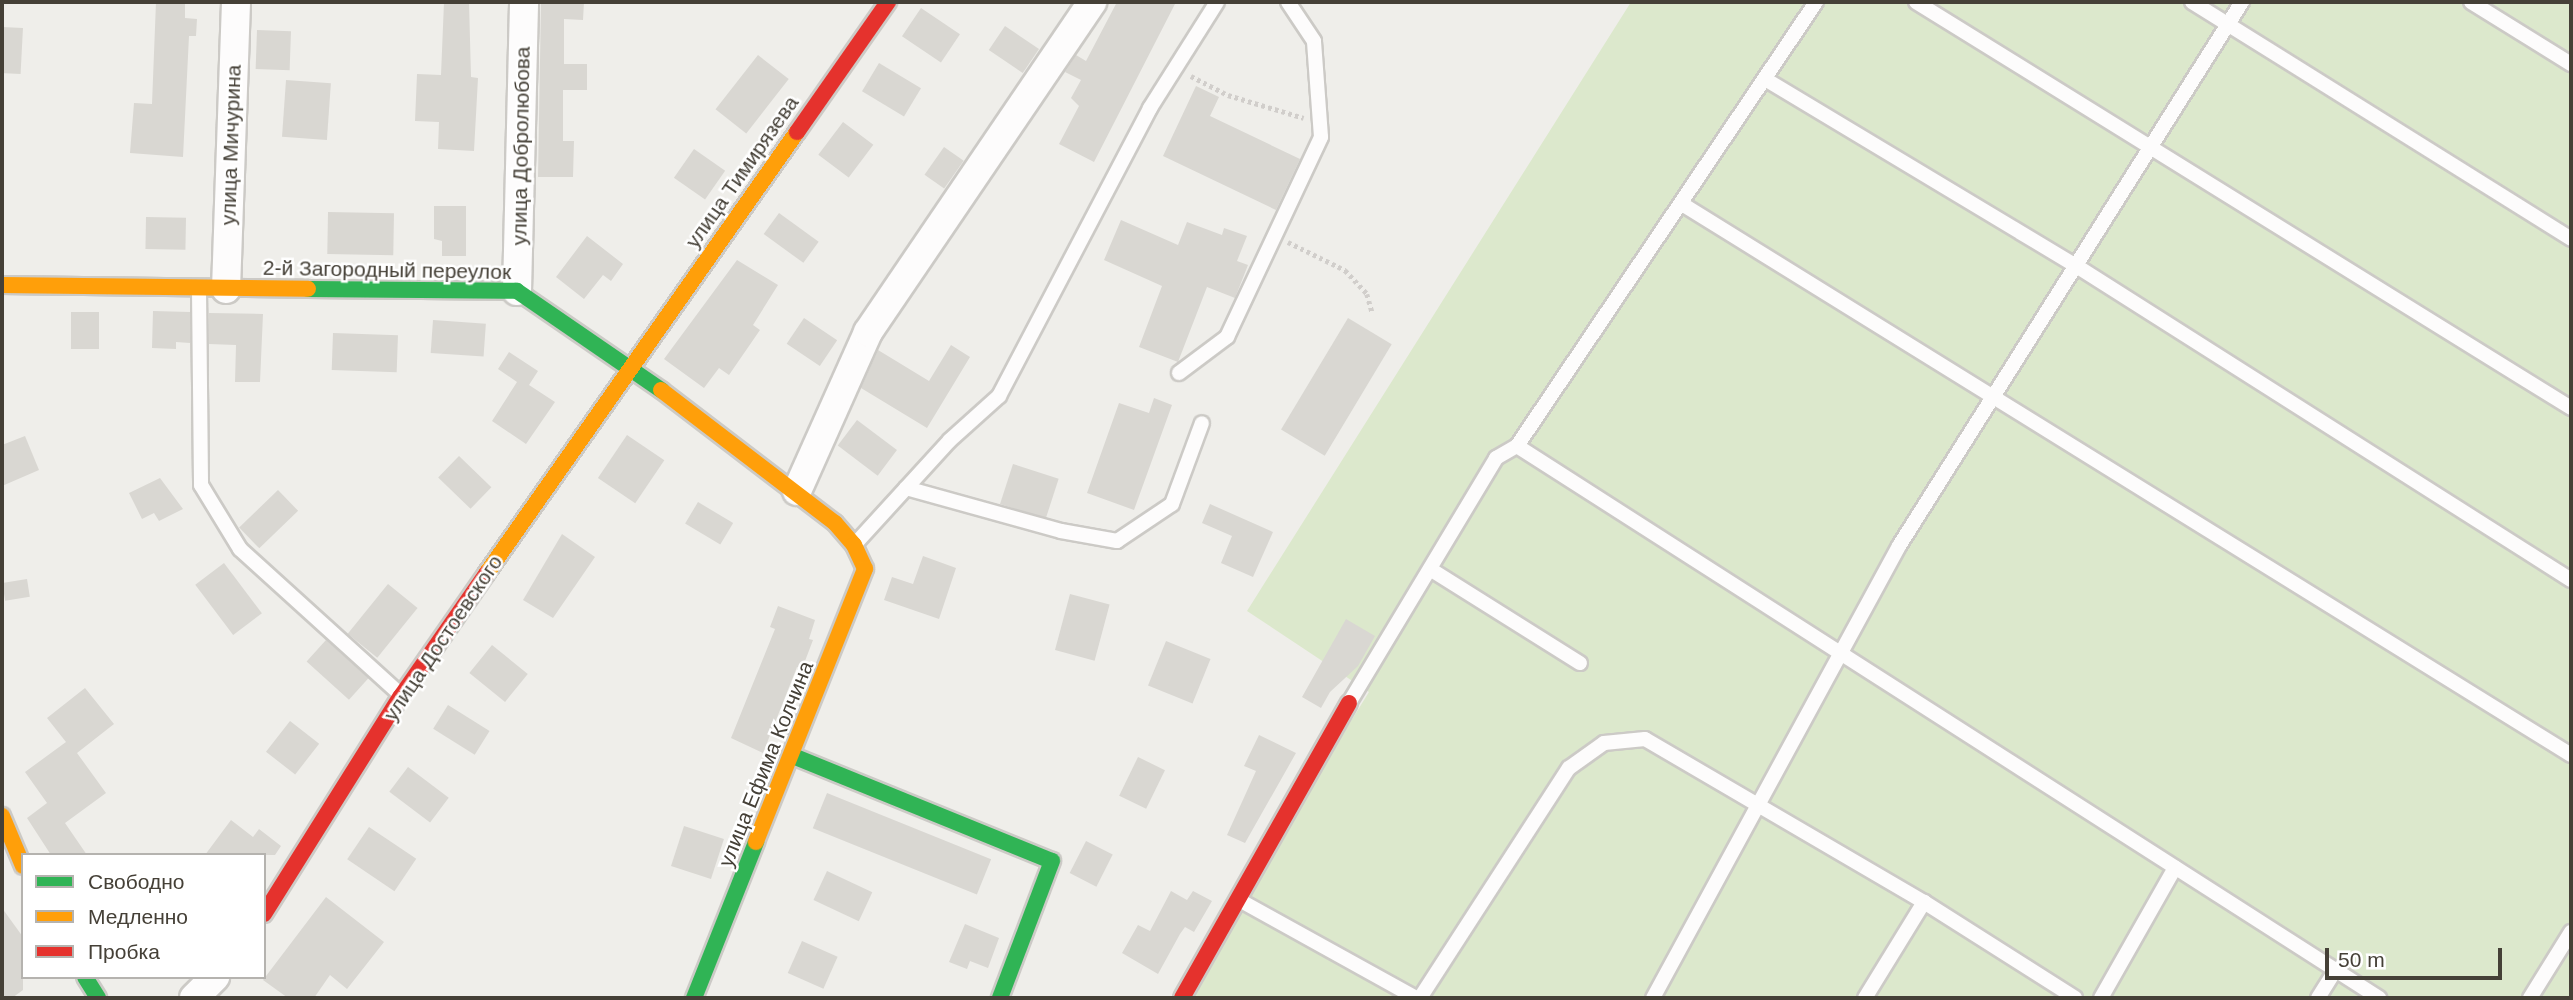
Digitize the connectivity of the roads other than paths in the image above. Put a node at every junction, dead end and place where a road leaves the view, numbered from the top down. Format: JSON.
{"nodes":[{"id":1,"x":236,"y":2,"type":"edge"},
{"id":2,"x":524,"y":2,"type":"edge"},
{"id":3,"x":888,"y":2,"type":"edge"},
{"id":4,"x":1093,"y":2,"type":"edge"},
{"id":5,"x":1217,"y":2,"type":"edge"},
{"id":6,"x":1288,"y":2,"type":"edge"},
{"id":7,"x":1816,"y":2,"type":"edge"},
{"id":8,"x":1916,"y":2,"type":"edge"},
{"id":9,"x":2192,"y":2,"type":"edge"},
{"id":10,"x":2242,"y":2,"type":"edge"},
{"id":11,"x":2472,"y":2,"type":"edge"},
{"id":12,"x":2229,"y":25,"type":"junction"},
{"id":13,"x":2571,"y":64,"type":"edge"},
{"id":14,"x":1765,"y":79,"type":"junction"},
{"id":15,"x":2152,"y":148,"type":"junction"},
{"id":16,"x":1682,"y":204,"type":"junction"},
{"id":17,"x":2571,"y":239,"type":"edge"},
{"id":18,"x":2078,"y":267,"type":"junction"},
{"id":19,"x":2,"y":285,"type":"edge"},
{"id":20,"x":212,"y":289,"type":"junction"},
{"id":21,"x":517,"y":291,"type":"junction"},
{"id":22,"x":630,"y":367,"type":"junction"},
{"id":23,"x":1179,"y":373,"type":"dead end"},
{"id":24,"x":1994,"y":398,"type":"junction"},
{"id":25,"x":2571,"y":408,"type":"edge"},
{"id":26,"x":1202,"y":423,"type":"dead end"},
{"id":27,"x":1517,"y":446,"type":"junction"},
{"id":28,"x":906,"y":488,"type":"junction"},
{"id":29,"x":797,"y":491,"type":"junction"},
{"id":30,"x":854,"y":545,"type":"junction"},
{"id":31,"x":1430,"y":569,"type":"junction"},
{"id":32,"x":2571,"y":580,"type":"edge"},
{"id":33,"x":1841,"y":654,"type":"junction"},
{"id":34,"x":1580,"y":663,"type":"dead end"},
{"id":35,"x":401,"y":696,"type":"junction"},
{"id":36,"x":1349,"y":704,"type":"joint"},
{"id":37,"x":2571,"y":755,"type":"edge"},
{"id":38,"x":793,"y":756,"type":"junction"},
{"id":39,"x":1760,"y":803,"type":"junction"},
{"id":40,"x":2,"y":816,"type":"edge"},
{"id":41,"x":21,"y":861,"type":"edge"},
{"id":42,"x":2175,"y":868,"type":"junction"},
{"id":43,"x":1241,"y":901,"type":"junction"},
{"id":44,"x":1924,"y":902,"type":"junction"},
{"id":45,"x":266,"y":911,"type":"edge"},
{"id":46,"x":2571,"y":933,"type":"edge"},
{"id":47,"x":2335,"y":971,"type":"junction"},
{"id":48,"x":86,"y":979,"type":"edge"},
{"id":49,"x":213,"y":979,"type":"edge"},
{"id":50,"x":98,"y":998,"type":"edge"},
{"id":51,"x":194,"y":998,"type":"edge"},
{"id":52,"x":694,"y":998,"type":"edge"},
{"id":53,"x":1000,"y":998,"type":"edge"},
{"id":54,"x":1182,"y":998,"type":"edge"},
{"id":55,"x":1418,"y":998,"type":"edge"},
{"id":56,"x":1653,"y":998,"type":"edge"},
{"id":57,"x":1865,"y":998,"type":"edge"},
{"id":58,"x":2075,"y":998,"type":"edge"},
{"id":59,"x":2101,"y":998,"type":"edge"},
{"id":60,"x":2318,"y":998,"type":"edge"},
{"id":61,"x":2379,"y":998,"type":"edge"},
{"id":62,"x":2529,"y":998,"type":"edge"}],
"edges":[{"from":1,"to":20,"type":"street","name":"улица Мичурина"},
{"from":2,"to":21,"type":"street","name":"улица Добролюбова"},
{"from":3,"to":22,"type":"street","name":"улица Тимирязева"},
{"from":4,"to":29,"type":"street"},
{"from":5,"to":28,"type":"lane"},
{"from":6,"to":23,"type":"lane"},
{"from":7,"to":14,"type":"lane"},
{"from":8,"to":15,"type":"lane"},
{"from":9,"to":12,"type":"lane"},
{"from":10,"to":12,"type":"lane"},
{"from":11,"to":13,"type":"lane"},
{"from":12,"to":15,"type":"lane"},
{"from":12,"to":17,"type":"lane"},
{"from":14,"to":16,"type":"lane"},
{"from":14,"to":18,"type":"lane"},
{"from":15,"to":18,"type":"lane"},
{"from":15,"to":25,"type":"lane"},
{"from":16,"to":24,"type":"lane"},
{"from":16,"to":27,"type":"lane"},
{"from":18,"to":24,"type":"lane"},
{"from":18,"to":32,"type":"lane"},
{"from":19,"to":20,"type":"street","name":"2-й Загородный переулок"},
{"from":20,"to":21,"type":"street","name":"2-й Загородный переулок"},
{"from":20,"to":35,"type":"lane"},
{"from":21,"to":22,"type":"street","name":"2-й Загородный переулок"},
{"from":22,"to":29,"type":"street","name":"2-й Загородный переулок"},
{"from":22,"to":35,"type":"street","name":"улица Достоевского"},
{"from":24,"to":33,"type":"lane"},
{"from":24,"to":37,"type":"lane"},
{"from":26,"to":28,"type":"lane"},
{"from":27,"to":31,"type":"lane"},
{"from":27,"to":33,"type":"lane"},
{"from":28,"to":30,"type":"lane"},
{"from":29,"to":30,"type":"street","name":"2-й Загородный переулок"},
{"from":30,"to":38,"type":"street","name":"улица Ефима Колчина"},
{"from":31,"to":34,"type":"lane"},
{"from":31,"to":36,"type":"lane"},
{"from":33,"to":39,"type":"lane"},
{"from":33,"to":42,"type":"lane"},
{"from":35,"to":45,"type":"street","name":"улица Достоевского"},
{"from":36,"to":43,"type":"street"},
{"from":38,"to":52,"type":"street","name":"улица Ефима Колчина"},
{"from":38,"to":53,"type":"street"},
{"from":39,"to":44,"type":"lane"},
{"from":39,"to":55,"type":"lane"},
{"from":39,"to":56,"type":"lane"},
{"from":40,"to":41,"type":"street"},
{"from":42,"to":47,"type":"lane"},
{"from":42,"to":59,"type":"lane"},
{"from":43,"to":54,"type":"street"},
{"from":43,"to":55,"type":"lane"},
{"from":44,"to":57,"type":"lane"},
{"from":44,"to":58,"type":"lane"},
{"from":46,"to":62,"type":"lane"},
{"from":47,"to":60,"type":"lane"},
{"from":47,"to":61,"type":"lane"},
{"from":48,"to":50,"type":"street"},
{"from":49,"to":51,"type":"street"}]}
